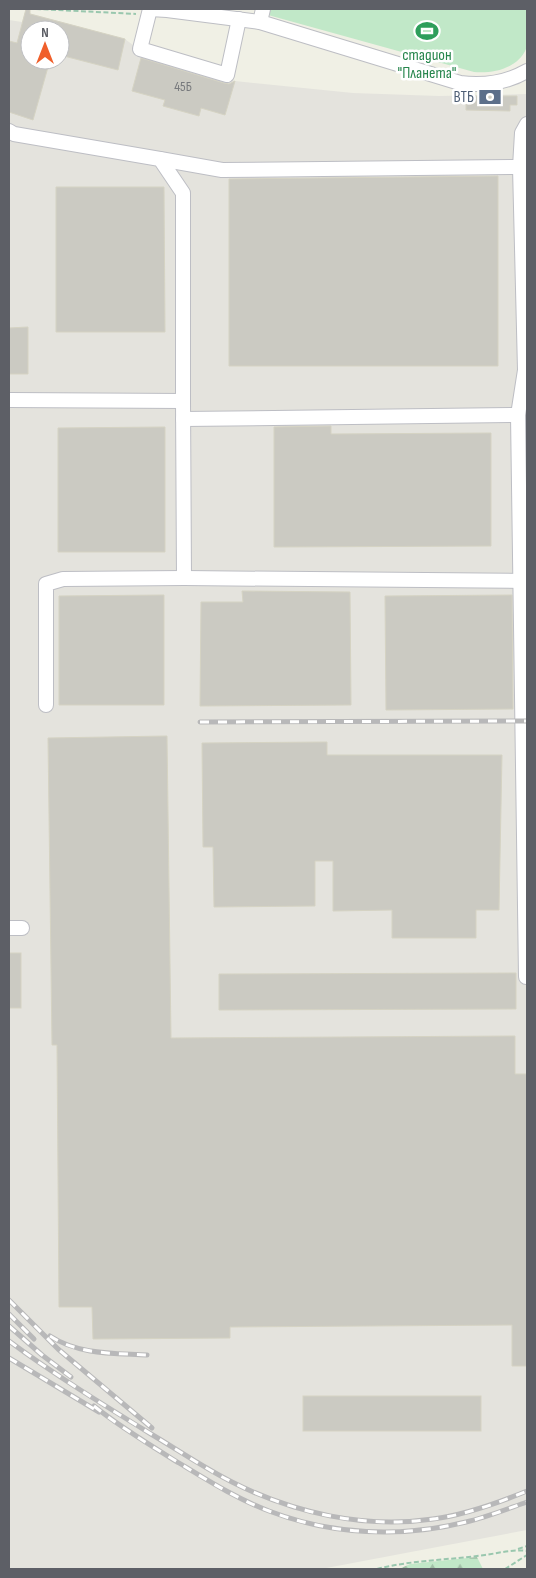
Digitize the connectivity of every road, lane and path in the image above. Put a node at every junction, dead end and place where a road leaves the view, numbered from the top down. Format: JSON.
{"nodes":[{"id":1,"x":36,"y":9,"type":"edge"},
{"id":2,"x":150,"y":9,"type":"edge"},
{"id":3,"x":167,"y":9,"type":"edge"},
{"id":4,"x":135,"y":14,"type":"dead end"},
{"id":5,"x":262,"y":16,"type":"edge"},
{"id":6,"x":239,"y":19,"type":"junction"},
{"id":7,"x":527,"y":71,"type":"edge"},
{"id":8,"x":527,"y":124,"type":"edge"},
{"id":9,"x":9,"y":131,"type":"edge"},
{"id":10,"x":160,"y":159,"type":"junction"},
{"id":11,"x":520,"y":167,"type":"junction"},
{"id":12,"x":526,"y":370,"type":"edge"},
{"id":13,"x":9,"y":400,"type":"edge"},
{"id":14,"x":182,"y":401,"type":"junction"},
{"id":15,"x":518,"y":415,"type":"junction"},
{"id":16,"x":183,"y":419,"type":"junction"},
{"id":17,"x":184,"y":578,"type":"junction"},
{"id":18,"x":524,"y":581,"type":"edge"},
{"id":19,"x":46,"y":705,"type":"dead end"},
{"id":20,"x":526,"y":977,"type":"edge"},
{"id":21,"x":527,"y":1546,"type":"edge"},
{"id":22,"x":517,"y":1550,"type":"junction"},
{"id":23,"x":527,"y":1551,"type":"edge"},
{"id":24,"x":527,"y":1555,"type":"edge"},
{"id":25,"x":377,"y":1569,"type":"edge"},
{"id":26,"x":505,"y":1569,"type":"edge"}],
"edges":[{"from":1,"to":4,"type":"path"},
{"from":2,"to":3,"type":"street"},
{"from":2,"to":6,"type":"street"},
{"from":3,"to":6,"type":"street"},
{"from":5,"to":6,"type":"street"},
{"from":5,"to":7,"type":"street"},
{"from":8,"to":11,"type":"street"},
{"from":9,"to":10,"type":"street"},
{"from":10,"to":11,"type":"street"},
{"from":10,"to":14,"type":"street"},
{"from":11,"to":12,"type":"street"},
{"from":12,"to":15,"type":"street"},
{"from":13,"to":14,"type":"street"},
{"from":14,"to":16,"type":"street"},
{"from":15,"to":16,"type":"street"},
{"from":15,"to":18,"type":"street"},
{"from":16,"to":17,"type":"street"},
{"from":17,"to":18,"type":"street"},
{"from":17,"to":19,"type":"street"},
{"from":18,"to":20,"type":"street"},
{"from":21,"to":22,"type":"path"},
{"from":22,"to":23,"type":"path"},
{"from":22,"to":25,"type":"path"},
{"from":24,"to":26,"type":"path"}]}
